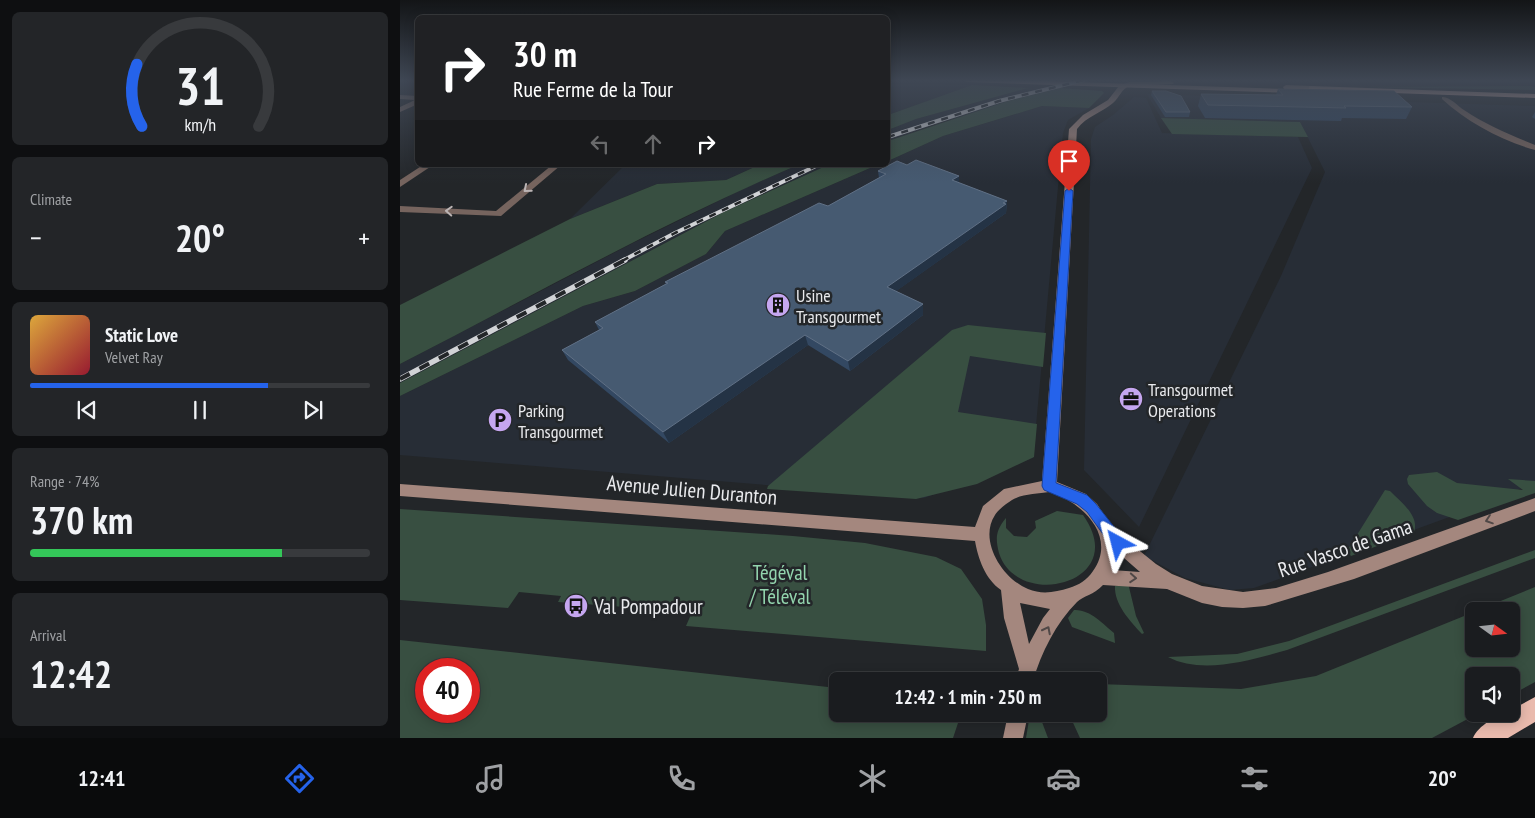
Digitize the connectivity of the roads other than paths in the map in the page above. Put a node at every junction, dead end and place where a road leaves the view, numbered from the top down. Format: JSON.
{"nodes":[{"id":1,"x":1089,"y":114,"type":"edge"},
{"id":2,"x":1467,"y":114,"type":"edge"},
{"id":3,"x":1535,"y":148,"type":"edge"},
{"id":4,"x":426,"y":167,"type":"edge"},
{"id":5,"x":555,"y":167,"type":"edge"},
{"id":6,"x":400,"y":184,"type":"edge"},
{"id":7,"x":400,"y":209,"type":"edge"},
{"id":8,"x":1049,"y":486,"type":"junction"},
{"id":9,"x":400,"y":490,"type":"edge"},
{"id":10,"x":1535,"y":504,"type":"edge"},
{"id":11,"x":1106,"y":530,"type":"junction"},
{"id":12,"x":981,"y":534,"type":"junction"},
{"id":13,"x":1099,"y":577,"type":"junction"},
{"id":14,"x":1166,"y":581,"type":"junction"},
{"id":15,"x":1009,"y":588,"type":"junction"},
{"id":16,"x":1072,"y":597,"type":"junction"},
{"id":17,"x":1026,"y":672,"type":"edge"},
{"id":18,"x":1027,"y":672,"type":"edge"},
{"id":19,"x":1535,"y":709,"type":"edge"},
{"id":20,"x":1016,"y":722,"type":"edge"},
{"id":21,"x":1013,"y":738,"type":"edge"},
{"id":22,"x":1485,"y":738,"type":"edge"}],
"edges":[{"from":1,"to":8,"type":"street"},
{"from":2,"to":3,"type":"street"},
{"from":4,"to":6,"type":"street"},
{"from":5,"to":7,"type":"street","one_way":true},
{"from":8,"to":11,"type":"street"},
{"from":8,"to":12,"type":"street"},
{"from":9,"to":12,"type":"street","name":"Avenue Julien Duranton"},
{"from":10,"to":14,"type":"street","name":"Rue Vasco de Gama","one_way":true},
{"from":11,"to":13,"type":"street"},
{"from":11,"to":14,"type":"street","name":"Rue Vasco de Gama"},
{"from":12,"to":15,"type":"street"},
{"from":13,"to":14,"type":"street","name":"Rue Vasco de Gama","one_way":true},
{"from":13,"to":16,"type":"street"},
{"from":15,"to":16,"type":"street"},
{"from":15,"to":17,"type":"street"},
{"from":18,"to":16,"type":"street","one_way":true},
{"from":19,"to":22,"type":"highway"},
{"from":20,"to":21,"type":"street"}]}
